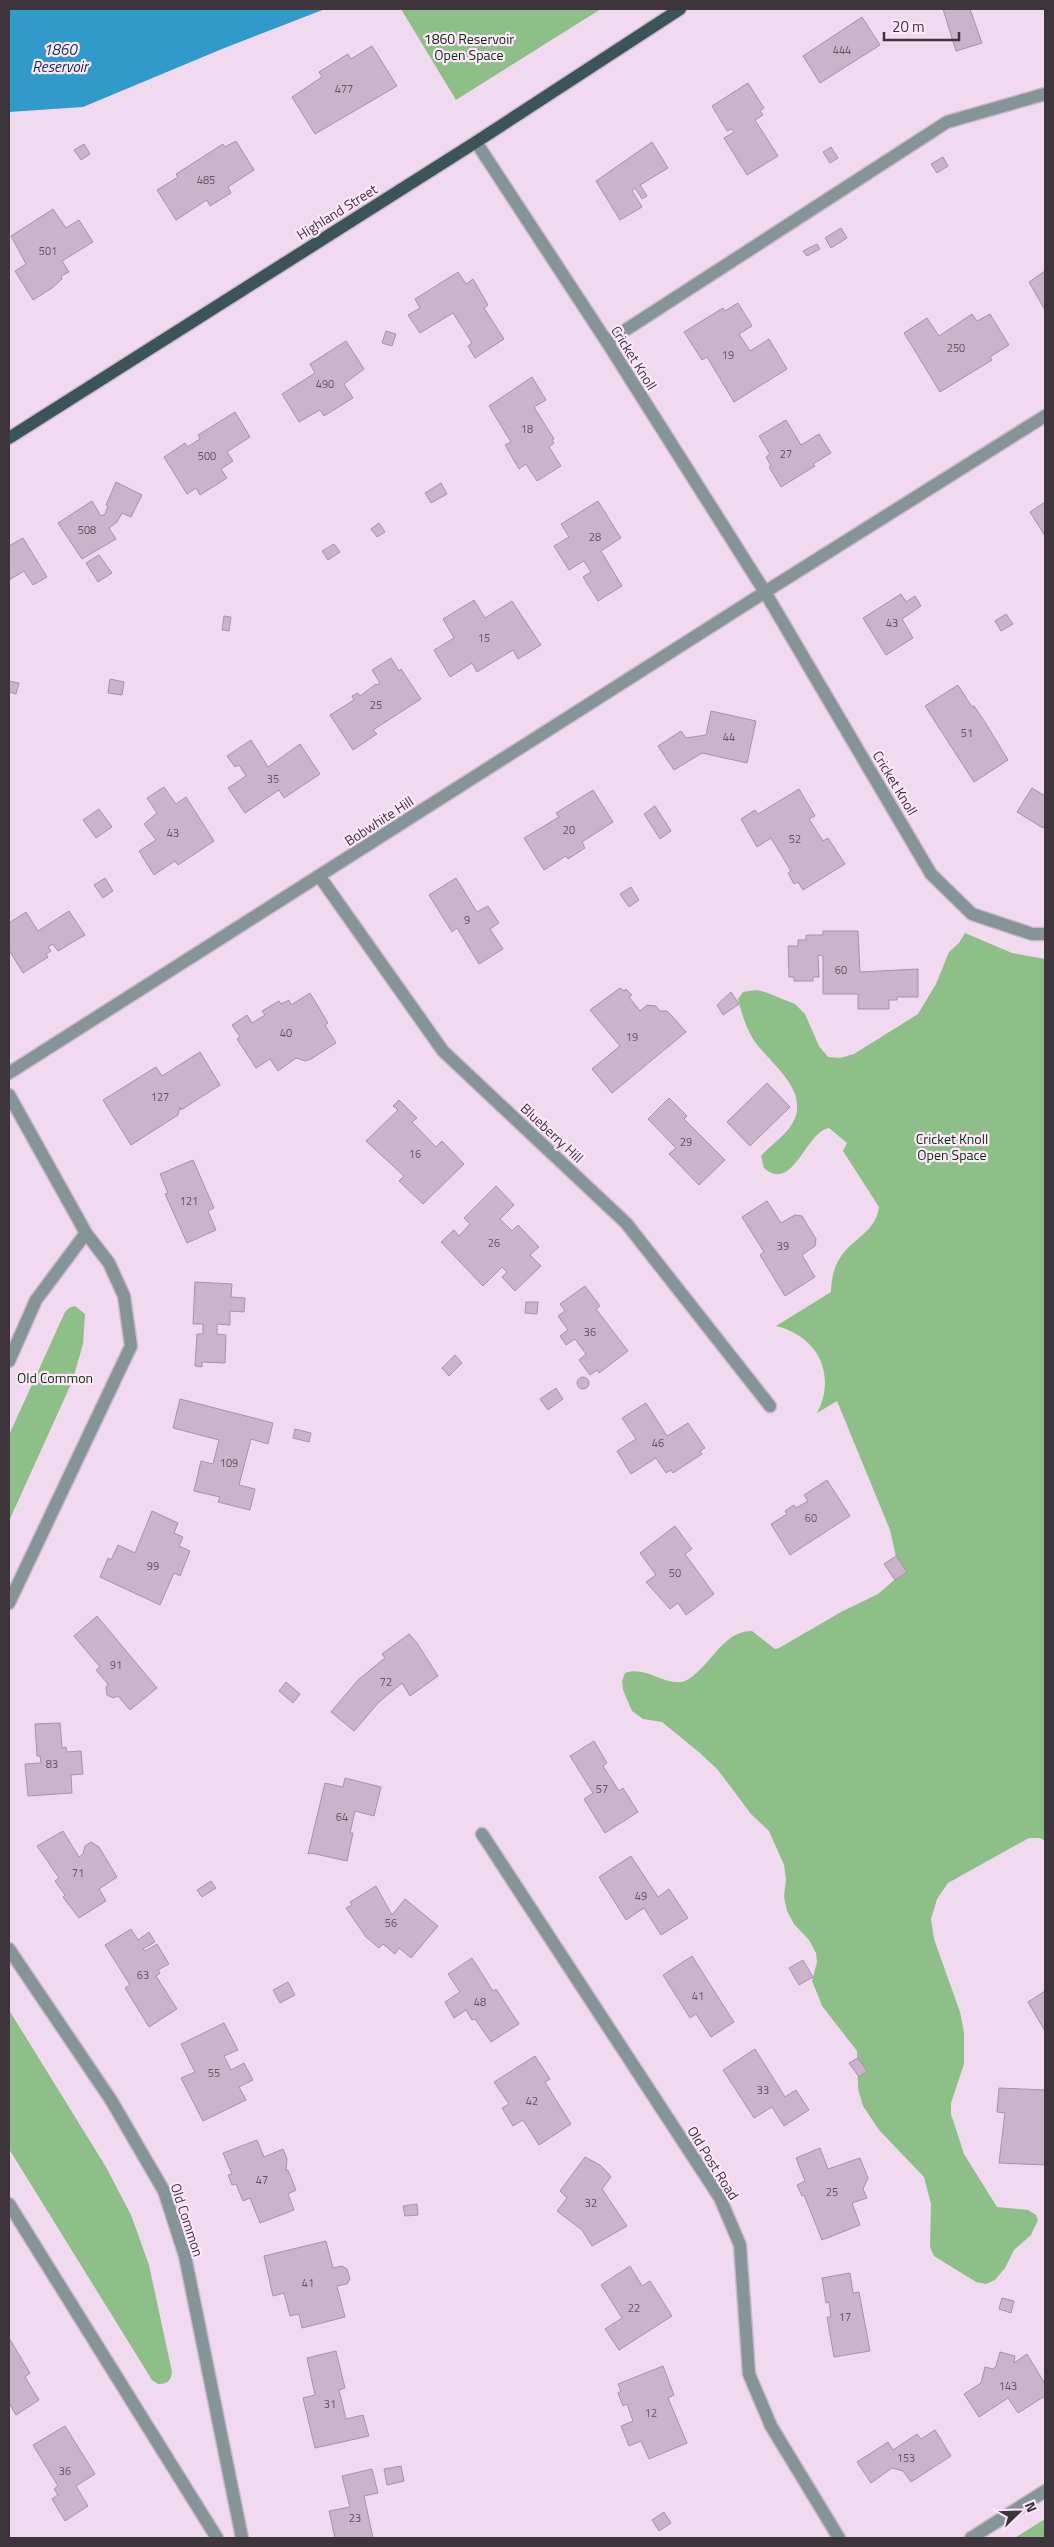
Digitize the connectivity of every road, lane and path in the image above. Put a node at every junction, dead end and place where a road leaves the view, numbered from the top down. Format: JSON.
{"nodes":[{"id":1,"x":680,"y":9,"type":"edge"},
{"id":2,"x":1045,"y":94,"type":"edge"},
{"id":3,"x":476,"y":142,"type":"junction"},
{"id":4,"x":607,"y":342,"type":"junction"},
{"id":5,"x":1045,"y":416,"type":"edge"},
{"id":6,"x":9,"y":438,"type":"edge"},
{"id":7,"x":765,"y":592,"type":"junction"},
{"id":8,"x":320,"y":877,"type":"junction"},
{"id":9,"x":1045,"y":934,"type":"edge"},
{"id":10,"x":9,"y":1074,"type":"edge"},
{"id":11,"x":9,"y":1095,"type":"edge"},
{"id":12,"x":86,"y":1233,"type":"junction"},
{"id":13,"x":9,"y":1361,"type":"edge"},
{"id":14,"x":770,"y":1406,"type":"dead end"},
{"id":15,"x":9,"y":1603,"type":"edge"},
{"id":16,"x":482,"y":1834,"type":"dead end"},
{"id":17,"x":9,"y":1949,"type":"edge"},
{"id":18,"x":9,"y":2204,"type":"edge"},
{"id":19,"x":1045,"y":2491,"type":"edge"},
{"id":20,"x":217,"y":2538,"type":"edge"},
{"id":21,"x":242,"y":2538,"type":"edge"},
{"id":22,"x":839,"y":2538,"type":"edge"},
{"id":23,"x":971,"y":2538,"type":"edge"}],
"edges":[{"from":1,"to":3,"type":"main road","name":"Highland Street"},
{"from":2,"to":4,"type":"street"},
{"from":3,"to":4,"type":"street","name":"Cricket Knoll"},
{"from":3,"to":6,"type":"main road","name":"Highland Street"},
{"from":4,"to":7,"type":"street","name":"Cricket Knoll"},
{"from":5,"to":7,"type":"street"},
{"from":7,"to":8,"type":"street","name":"Bobwhite Hill"},
{"from":7,"to":9,"type":"street","name":"Cricket Knoll"},
{"from":8,"to":10,"type":"street","name":"Bobwhite Hill"},
{"from":8,"to":14,"type":"street","name":"Blueberry Hill"},
{"from":11,"to":12,"type":"street"},
{"from":12,"to":13,"type":"street"},
{"from":12,"to":15,"type":"street"},
{"from":16,"to":22,"type":"street","name":"Old Post Road"},
{"from":17,"to":21,"type":"street","name":"Old Common"},
{"from":18,"to":20,"type":"street"},
{"from":19,"to":23,"type":"street"}]}
